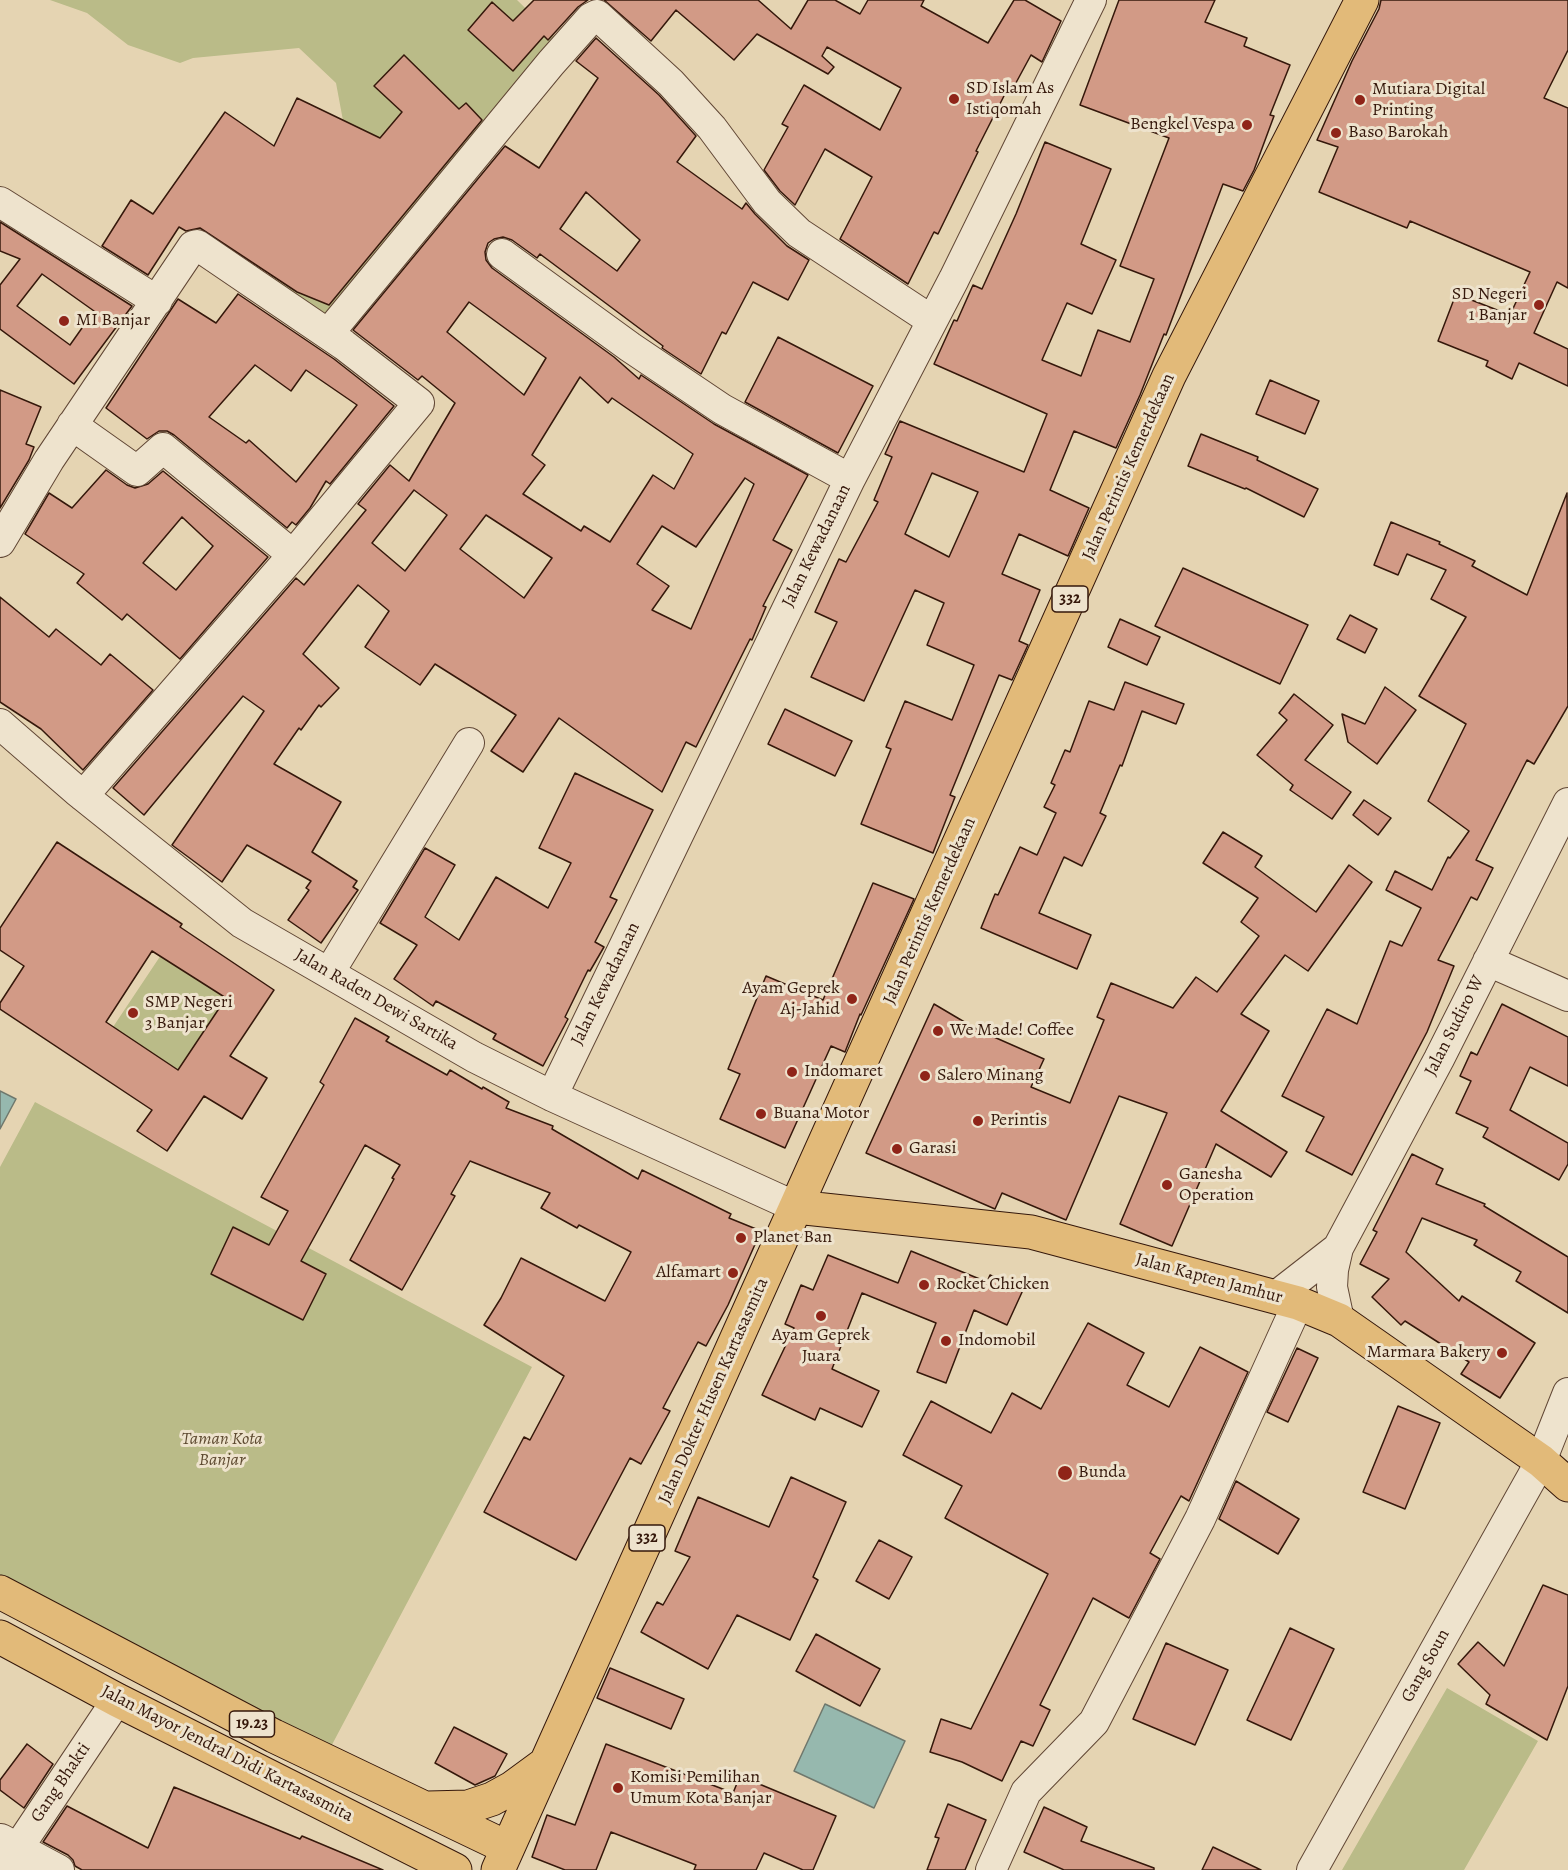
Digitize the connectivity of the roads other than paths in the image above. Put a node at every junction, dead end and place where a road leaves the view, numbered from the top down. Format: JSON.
{"nodes":[{"id":1,"x":1091,"y":0,"type":"edge"},
{"id":2,"x":1362,"y":0,"type":"edge"},
{"id":3,"x":0,"y":202,"type":"edge"},
{"id":4,"x":502,"y":254,"type":"dead end"},
{"id":5,"x":157,"y":301,"type":"junction"},
{"id":6,"x":931,"y":320,"type":"junction"},
{"id":7,"x":328,"y":334,"type":"junction"},
{"id":8,"x":72,"y":425,"type":"junction"},
{"id":9,"x":850,"y":479,"type":"junction"},
{"id":10,"x":0,"y":542,"type":"edge"},
{"id":11,"x":293,"y":555,"type":"junction"},
{"id":12,"x":0,"y":724,"type":"edge"},
{"id":13,"x":469,"y":743,"type":"dead end"},
{"id":14,"x":83,"y":796,"type":"junction"},
{"id":15,"x":1564,"y":820,"type":"edge"},
{"id":16,"x":1488,"y":961,"type":"junction"},
{"id":17,"x":328,"y":973,"type":"junction"},
{"id":18,"x":1568,"y":996,"type":"edge"},
{"id":19,"x":552,"y":1096,"type":"junction"},
{"id":20,"x":796,"y":1207,"type":"junction"},
{"id":21,"x":1338,"y":1248,"type":"junction"},
{"id":22,"x":1287,"y":1300,"type":"junction"},
{"id":23,"x":1339,"y":1320,"type":"junction"},
{"id":24,"x":1568,"y":1393,"type":"edge"},
{"id":25,"x":1541,"y":1461,"type":"junction"},
{"id":26,"x":1568,"y":1485,"type":"edge"},
{"id":27,"x":0,"y":1592,"type":"edge"},
{"id":28,"x":0,"y":1637,"type":"edge"},
{"id":29,"x":117,"y":1700,"type":"junction"},
{"id":30,"x":546,"y":1763,"type":"junction"},
{"id":31,"x":426,"y":1808,"type":"junction"},
{"id":32,"x":406,"y":1845,"type":"junction"},
{"id":33,"x":10,"y":1852,"type":"edge"},
{"id":34,"x":503,"y":1859,"type":"edge"},
{"id":35,"x":59,"y":1870,"type":"edge"},
{"id":36,"x":427,"y":1870,"type":"edge"},
{"id":37,"x":455,"y":1870,"type":"edge"},
{"id":38,"x":991,"y":1870,"type":"edge"},
{"id":39,"x":1312,"y":1870,"type":"edge"}],
"edges":[{"from":1,"to":6,"type":"street","name":"Jalan Kewadanaan"},
{"from":2,"to":20,"type":"main road","name":"Jalan Perintis Kemerdekaan","number":"332"},
{"from":3,"to":5,"type":"street"},
{"from":4,"to":9,"type":"street"},
{"from":5,"to":7,"type":"street"},
{"from":5,"to":8,"type":"street"},
{"from":6,"to":7,"type":"street"},
{"from":6,"to":9,"type":"street","name":"Jalan Kewadanaan"},
{"from":7,"to":11,"type":"street"},
{"from":8,"to":10,"type":"street"},
{"from":8,"to":11,"type":"street"},
{"from":9,"to":19,"type":"street","name":"Jalan Kewadanaan"},
{"from":11,"to":14,"type":"street"},
{"from":12,"to":14,"type":"street","name":"Jalan Raden Dewi Sartika"},
{"from":13,"to":17,"type":"street"},
{"from":14,"to":17,"type":"street","name":"Jalan Raden Dewi Sartika"},
{"from":15,"to":16,"type":"street","name":"Jalan Sudiro W"},
{"from":16,"to":18,"type":"street"},
{"from":16,"to":21,"type":"street","name":"Jalan Sudiro W"},
{"from":17,"to":19,"type":"street","name":"Jalan Raden Dewi Sartika"},
{"from":19,"to":20,"type":"street","name":"Jalan Raden Dewi Sartika"},
{"from":20,"to":22,"type":"main road","name":"Jalan Kapten Jamhur"},
{"from":20,"to":30,"type":"main road","name":"Jalan Dokter Husen Kartasasmita","number":"332"},
{"from":21,"to":22,"type":"street"},
{"from":21,"to":23,"type":"street"},
{"from":22,"to":23,"type":"main road","name":"Jalan Kapten Jamhur"},
{"from":22,"to":38,"type":"street"},
{"from":23,"to":25,"type":"main road","name":"Jalan Kapten Jamhur"},
{"from":24,"to":25,"type":"street","name":"Gang Soun"},
{"from":25,"to":26,"type":"main road","name":"Jalan Kapten Jamhur"},
{"from":25,"to":39,"type":"street","name":"Gang Soun"},
{"from":27,"to":31,"type":"main road","number":"19.23"},
{"from":28,"to":29,"type":"main road","name":"Jalan Mayor Jendral Didi Kartasasmita","number":"19.23"},
{"from":29,"to":32,"type":"main road","name":"Jalan Mayor Jendral Didi Kartasasmita","number":"19.23"},
{"from":29,"to":33,"type":"street","name":"Gang Bhakti"},
{"from":30,"to":31,"type":"main road"},
{"from":30,"to":34,"type":"main road","name":"Jalan Dokter Husen Kartasasmita","number":"332"},
{"from":31,"to":34,"type":"main road","number":"19.23"},
{"from":32,"to":36,"type":"main road"},
{"from":32,"to":37,"type":"main road","name":"Jalan Mayor Jendral Didi Kartasasmita","number":"19.23"},
{"from":33,"to":35,"type":"street"}]}
